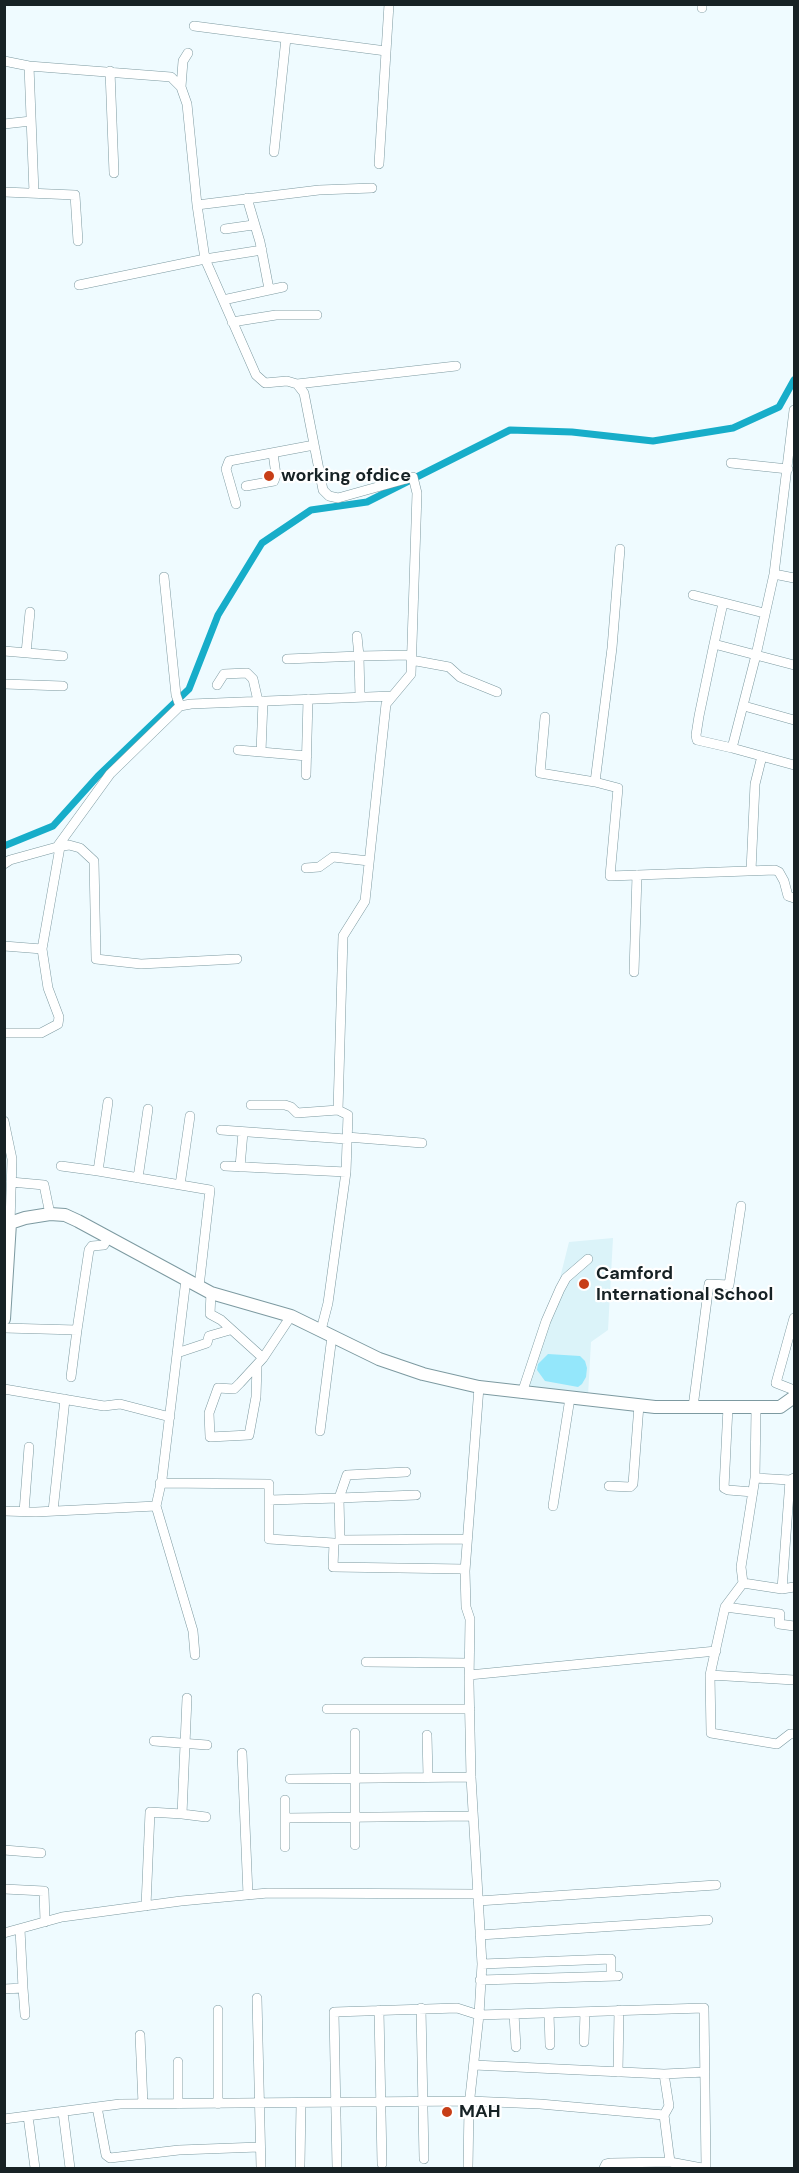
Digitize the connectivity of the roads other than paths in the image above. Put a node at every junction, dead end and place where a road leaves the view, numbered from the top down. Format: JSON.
{"nodes":[{"id":1,"x":389,"y":4,"type":"edge"},
{"id":2,"x":194,"y":26,"type":"dead end"},
{"id":3,"x":286,"y":38,"type":"junction"},
{"id":4,"x":386,"y":51,"type":"junction"},
{"id":5,"x":188,"y":53,"type":"dead end"},
{"id":6,"x":4,"y":61,"type":"edge"},
{"id":7,"x":29,"y":66,"type":"junction"},
{"id":8,"x":110,"y":71,"type":"junction"},
{"id":9,"x":181,"y":87,"type":"junction"},
{"id":10,"x":31,"y":121,"type":"junction"},
{"id":11,"x":4,"y":124,"type":"edge"},
{"id":12,"x":274,"y":152,"type":"dead end"},
{"id":13,"x":379,"y":164,"type":"dead end"},
{"id":14,"x":114,"y":173,"type":"dead end"},
{"id":15,"x":372,"y":188,"type":"dead end"},
{"id":16,"x":4,"y":192,"type":"edge"},
{"id":17,"x":34,"y":193,"type":"junction"},
{"id":18,"x":247,"y":198,"type":"junction"},
{"id":19,"x":196,"y":205,"type":"junction"},
{"id":20,"x":253,"y":225,"type":"junction"},
{"id":21,"x":225,"y":229,"type":"dead end"},
{"id":22,"x":78,"y":241,"type":"dead end"},
{"id":23,"x":262,"y":250,"type":"junction"},
{"id":24,"x":205,"y":259,"type":"junction"},
{"id":25,"x":78,"y":285,"type":"dead end"},
{"id":26,"x":283,"y":287,"type":"dead end"},
{"id":27,"x":269,"y":289,"type":"junction"},
{"id":28,"x":223,"y":300,"type":"junction"},
{"id":29,"x":317,"y":315,"type":"dead end"},
{"id":30,"x":232,"y":322,"type":"junction"},
{"id":31,"x":456,"y":366,"type":"dead end"},
{"id":32,"x":297,"y":384,"type":"junction"},
{"id":33,"x":795,"y":410,"type":"edge"},
{"id":34,"x":794,"y":427,"type":"edge"},
{"id":35,"x":315,"y":445,"type":"junction"},
{"id":36,"x":273,"y":453,"type":"junction"},
{"id":37,"x":731,"y":463,"type":"dead end"},
{"id":38,"x":788,"y":469,"type":"junction"},
{"id":39,"x":246,"y":486,"type":"dead end"},
{"id":40,"x":236,"y":504,"type":"dead end"},
{"id":41,"x":620,"y":549,"type":"dead end"},
{"id":42,"x":774,"y":574,"type":"junction"},
{"id":43,"x":164,"y":577,"type":"dead end"},
{"id":44,"x":795,"y":578,"type":"edge"},
{"id":45,"x":693,"y":595,"type":"dead end"},
{"id":46,"x":723,"y":603,"type":"junction"},
{"id":47,"x":30,"y":612,"type":"dead end"},
{"id":48,"x":764,"y":613,"type":"junction"},
{"id":49,"x":357,"y":636,"type":"dead end"},
{"id":50,"x":714,"y":644,"type":"junction"},
{"id":51,"x":4,"y":651,"type":"edge"},
{"id":52,"x":26,"y":653,"type":"junction"},
{"id":53,"x":756,"y":655,"type":"junction"},
{"id":54,"x":63,"y":656,"type":"dead end"},
{"id":55,"x":359,"y":656,"type":"junction"},
{"id":56,"x":411,"y":657,"type":"junction"},
{"id":57,"x":287,"y":659,"type":"dead end"},
{"id":58,"x":795,"y":665,"type":"edge"},
{"id":59,"x":4,"y":684,"type":"edge"},
{"id":60,"x":217,"y":685,"type":"dead end"},
{"id":61,"x":63,"y":686,"type":"dead end"},
{"id":62,"x":496,"y":692,"type":"dead end"},
{"id":63,"x":392,"y":696,"type":"junction"},
{"id":64,"x":360,"y":697,"type":"junction"},
{"id":65,"x":308,"y":699,"type":"junction"},
{"id":66,"x":260,"y":701,"type":"junction"},
{"id":67,"x":180,"y":706,"type":"junction"},
{"id":68,"x":744,"y":706,"type":"junction"},
{"id":69,"x":545,"y":717,"type":"dead end"},
{"id":70,"x":795,"y":720,"type":"edge"},
{"id":71,"x":732,"y":748,"type":"junction"},
{"id":72,"x":238,"y":750,"type":"dead end"},
{"id":73,"x":261,"y":752,"type":"junction"},
{"id":74,"x":307,"y":756,"type":"junction"},
{"id":75,"x":762,"y":756,"type":"junction"},
{"id":76,"x":795,"y":765,"type":"edge"},
{"id":77,"x":306,"y":775,"type":"dead end"},
{"id":78,"x":595,"y":782,"type":"junction"},
{"id":79,"x":59,"y":847,"type":"junction"},
{"id":80,"x":369,"y":861,"type":"junction"},
{"id":81,"x":4,"y":864,"type":"edge"},
{"id":82,"x":306,"y":868,"type":"dead end"},
{"id":83,"x":750,"y":872,"type":"junction"},
{"id":84,"x":637,"y":875,"type":"junction"},
{"id":85,"x":795,"y":898,"type":"edge"},
{"id":86,"x":4,"y":946,"type":"edge"},
{"id":87,"x":42,"y":949,"type":"junction"},
{"id":88,"x":237,"y":960,"type":"dead end"},
{"id":89,"x":634,"y":972,"type":"dead end"},
{"id":90,"x":4,"y":1033,"type":"edge"},
{"id":91,"x":108,"y":1102,"type":"dead end"},
{"id":92,"x":251,"y":1105,"type":"dead end"},
{"id":93,"x":148,"y":1109,"type":"dead end"},
{"id":94,"x":338,"y":1110,"type":"junction"},
{"id":95,"x":190,"y":1116,"type":"dead end"},
{"id":96,"x":4,"y":1121,"type":"edge"},
{"id":97,"x":221,"y":1130,"type":"dead end"},
{"id":98,"x":243,"y":1132,"type":"junction"},
{"id":99,"x":346,"y":1138,"type":"junction"},
{"id":100,"x":422,"y":1143,"type":"dead end"},
{"id":101,"x":61,"y":1166,"type":"dead end"},
{"id":102,"x":225,"y":1166,"type":"dead end"},
{"id":103,"x":240,"y":1167,"type":"junction"},
{"id":104,"x":98,"y":1172,"type":"junction"},
{"id":105,"x":346,"y":1172,"type":"junction"},
{"id":106,"x":138,"y":1178,"type":"junction"},
{"id":107,"x":11,"y":1182,"type":"junction"},
{"id":108,"x":180,"y":1185,"type":"junction"},
{"id":109,"x":741,"y":1206,"type":"dead end"},
{"id":110,"x":50,"y":1214,"type":"junction"},
{"id":111,"x":7,"y":1224,"type":"edge"},
{"id":112,"x":108,"y":1237,"type":"junction"},
{"id":113,"x":588,"y":1259,"type":"dead end"},
{"id":114,"x":6,"y":1278,"type":"edge"},
{"id":115,"x":186,"y":1279,"type":"junction"},
{"id":116,"x":205,"y":1290,"type":"junction"},
{"id":117,"x":291,"y":1316,"type":"junction"},
{"id":118,"x":795,"y":1318,"type":"edge"},
{"id":119,"x":4,"y":1319,"type":"edge"},
{"id":120,"x":4,"y":1328,"type":"edge"},
{"id":121,"x":77,"y":1330,"type":"junction"},
{"id":122,"x":230,"y":1330,"type":"junction"},
{"id":123,"x":326,"y":1333,"type":"junction"},
{"id":124,"x":177,"y":1353,"type":"junction"},
{"id":125,"x":260,"y":1362,"type":"junction"},
{"id":126,"x":71,"y":1377,"type":"dead end"},
{"id":127,"x":479,"y":1387,"type":"junction"},
{"id":128,"x":4,"y":1389,"type":"edge"},
{"id":129,"x":795,"y":1390,"type":"edge"},
{"id":130,"x":522,"y":1393,"type":"junction"},
{"id":131,"x":795,"y":1397,"type":"edge"},
{"id":132,"x":570,"y":1398,"type":"junction"},
{"id":133,"x":65,"y":1399,"type":"junction"},
{"id":134,"x":639,"y":1406,"type":"junction"},
{"id":135,"x":693,"y":1407,"type":"junction"},
{"id":136,"x":728,"y":1407,"type":"junction"},
{"id":137,"x":756,"y":1408,"type":"junction"},
{"id":138,"x":170,"y":1417,"type":"junction"},
{"id":139,"x":320,"y":1431,"type":"dead end"},
{"id":140,"x":29,"y":1447,"type":"dead end"},
{"id":141,"x":406,"y":1472,"type":"dead end"},
{"id":142,"x":755,"y":1478,"type":"junction"},
{"id":143,"x":792,"y":1479,"type":"edge"},
{"id":144,"x":160,"y":1483,"type":"junction"},
{"id":145,"x":609,"y":1486,"type":"dead end"},
{"id":146,"x":753,"y":1492,"type":"junction"},
{"id":147,"x":416,"y":1495,"type":"dead end"},
{"id":148,"x":339,"y":1498,"type":"junction"},
{"id":149,"x":268,"y":1500,"type":"junction"},
{"id":150,"x":156,"y":1506,"type":"junction"},
{"id":151,"x":553,"y":1506,"type":"dead end"},
{"id":152,"x":4,"y":1510,"type":"edge"},
{"id":153,"x":53,"y":1511,"type":"junction"},
{"id":154,"x":24,"y":1512,"type":"junction"},
{"id":155,"x":467,"y":1539,"type":"junction"},
{"id":156,"x":337,"y":1542,"type":"junction"},
{"id":157,"x":465,"y":1569,"type":"junction"},
{"id":158,"x":743,"y":1583,"type":"junction"},
{"id":159,"x":795,"y":1587,"type":"edge"},
{"id":160,"x":782,"y":1589,"type":"junction"},
{"id":161,"x":725,"y":1607,"type":"junction"},
{"id":162,"x":795,"y":1626,"type":"edge"},
{"id":163,"x":716,"y":1652,"type":"junction"},
{"id":164,"x":195,"y":1655,"type":"dead end"},
{"id":165,"x":366,"y":1662,"type":"dead end"},
{"id":166,"x":469,"y":1663,"type":"junction"},
{"id":167,"x":469,"y":1675,"type":"junction"},
{"id":168,"x":710,"y":1675,"type":"junction"},
{"id":169,"x":795,"y":1680,"type":"edge"},
{"id":170,"x":188,"y":1698,"type":"dead end"},
{"id":171,"x":327,"y":1708,"type":"dead end"},
{"id":172,"x":470,"y":1709,"type":"junction"},
{"id":173,"x":355,"y":1733,"type":"dead end"},
{"id":174,"x":427,"y":1734,"type":"dead end"},
{"id":175,"x":795,"y":1734,"type":"edge"},
{"id":176,"x":154,"y":1741,"type":"dead end"},
{"id":177,"x":185,"y":1744,"type":"junction"},
{"id":178,"x":207,"y":1745,"type":"dead end"},
{"id":179,"x":242,"y":1753,"type":"dead end"},
{"id":180,"x":471,"y":1777,"type":"junction"},
{"id":181,"x":355,"y":1778,"type":"junction"},
{"id":182,"x":428,"y":1778,"type":"junction"},
{"id":183,"x":290,"y":1779,"type":"dead end"},
{"id":184,"x":285,"y":1800,"type":"dead end"},
{"id":185,"x":182,"y":1814,"type":"junction"},
{"id":186,"x":206,"y":1816,"type":"dead end"},
{"id":187,"x":473,"y":1816,"type":"junction"},
{"id":188,"x":356,"y":1817,"type":"junction"},
{"id":189,"x":285,"y":1818,"type":"junction"},
{"id":190,"x":355,"y":1845,"type":"dead end"},
{"id":191,"x":285,"y":1847,"type":"dead end"},
{"id":192,"x":4,"y":1850,"type":"edge"},
{"id":193,"x":41,"y":1853,"type":"dead end"},
{"id":194,"x":716,"y":1885,"type":"dead end"},
{"id":195,"x":4,"y":1889,"type":"edge"},
{"id":196,"x":248,"y":1895,"type":"junction"},
{"id":197,"x":478,"y":1898,"type":"junction"},
{"id":198,"x":146,"y":1906,"type":"junction"},
{"id":199,"x":708,"y":1920,"type":"dead end"},
{"id":200,"x":45,"y":1922,"type":"junction"},
{"id":201,"x":20,"y":1929,"type":"junction"},
{"id":202,"x":4,"y":1933,"type":"edge"},
{"id":203,"x":480,"y":1935,"type":"junction"},
{"id":204,"x":482,"y":1964,"type":"junction"},
{"id":205,"x":480,"y":1980,"type":"junction"},
{"id":206,"x":23,"y":1988,"type":"junction"},
{"id":207,"x":4,"y":1989,"type":"edge"},
{"id":208,"x":257,"y":1998,"type":"dead end"},
{"id":209,"x":421,"y":2008,"type":"junction"},
{"id":210,"x":218,"y":2010,"type":"dead end"},
{"id":211,"x":379,"y":2010,"type":"junction"},
{"id":212,"x":619,"y":2010,"type":"junction"},
{"id":213,"x":585,"y":2012,"type":"junction"},
{"id":214,"x":549,"y":2013,"type":"junction"},
{"id":215,"x":514,"y":2014,"type":"junction"},
{"id":216,"x":25,"y":2015,"type":"dead end"},
{"id":217,"x":479,"y":2015,"type":"junction"},
{"id":218,"x":140,"y":2036,"type":"dead end"},
{"id":219,"x":584,"y":2042,"type":"dead end"},
{"id":220,"x":550,"y":2044,"type":"dead end"},
{"id":221,"x":516,"y":2047,"type":"dead end"},
{"id":222,"x":178,"y":2062,"type":"dead end"},
{"id":223,"x":474,"y":2065,"type":"junction"},
{"id":224,"x":618,"y":2072,"type":"junction"},
{"id":225,"x":705,"y":2072,"type":"junction"},
{"id":226,"x":664,"y":2074,"type":"junction"},
{"id":227,"x":470,"y":2101,"type":"junction"},
{"id":228,"x":336,"y":2102,"type":"junction"},
{"id":229,"x":381,"y":2102,"type":"junction"},
{"id":230,"x":422,"y":2102,"type":"junction"},
{"id":231,"x":218,"y":2103,"type":"junction"},
{"id":232,"x":258,"y":2103,"type":"junction"},
{"id":233,"x":301,"y":2103,"type":"junction"},
{"id":234,"x":143,"y":2104,"type":"junction"},
{"id":235,"x":178,"y":2104,"type":"junction"},
{"id":236,"x":97,"y":2107,"type":"junction"},
{"id":237,"x":63,"y":2112,"type":"junction"},
{"id":238,"x":664,"y":2115,"type":"junction"},
{"id":239,"x":28,"y":2116,"type":"junction"},
{"id":240,"x":4,"y":2120,"type":"edge"},
{"id":241,"x":259,"y":2147,"type":"junction"},
{"id":242,"x":424,"y":2159,"type":"dead end"},
{"id":243,"x":670,"y":2162,"type":"junction"},
{"id":244,"x":382,"y":2164,"type":"dead end"},
{"id":245,"x":300,"y":2165,"type":"dead end"},
{"id":246,"x":35,"y":2169,"type":"edge"},
{"id":247,"x":70,"y":2169,"type":"edge"},
{"id":248,"x":261,"y":2169,"type":"edge"},
{"id":249,"x":337,"y":2169,"type":"edge"},
{"id":250,"x":468,"y":2169,"type":"edge"},
{"id":251,"x":604,"y":2169,"type":"edge"},
{"id":252,"x":704,"y":2169,"type":"edge"}],
"edges":[{"from":1,"to":4,"type":"street"},
{"from":2,"to":3,"type":"street"},
{"from":3,"to":4,"type":"street"},
{"from":3,"to":12,"type":"street"},
{"from":4,"to":13,"type":"street"},
{"from":5,"to":9,"type":"street"},
{"from":6,"to":7,"type":"street"},
{"from":7,"to":8,"type":"street"},
{"from":7,"to":10,"type":"street"},
{"from":8,"to":9,"type":"street"},
{"from":8,"to":14,"type":"street"},
{"from":9,"to":19,"type":"street"},
{"from":10,"to":11,"type":"street"},
{"from":10,"to":17,"type":"street"},
{"from":15,"to":18,"type":"street"},
{"from":16,"to":17,"type":"street"},
{"from":17,"to":22,"type":"street"},
{"from":18,"to":19,"type":"street"},
{"from":18,"to":20,"type":"street"},
{"from":19,"to":24,"type":"street"},
{"from":20,"to":21,"type":"street"},
{"from":20,"to":23,"type":"street"},
{"from":23,"to":24,"type":"street"},
{"from":23,"to":27,"type":"street"},
{"from":24,"to":25,"type":"street"},
{"from":24,"to":28,"type":"street"},
{"from":26,"to":27,"type":"street"},
{"from":27,"to":28,"type":"street"},
{"from":28,"to":30,"type":"street"},
{"from":29,"to":30,"type":"street"},
{"from":30,"to":32,"type":"street"},
{"from":31,"to":32,"type":"street"},
{"from":32,"to":35,"type":"street"},
{"from":33,"to":34,"type":"street"},
{"from":34,"to":38,"type":"street"},
{"from":35,"to":36,"type":"street"},
{"from":35,"to":56,"type":"street"},
{"from":36,"to":39,"type":"street"},
{"from":36,"to":40,"type":"street"},
{"from":37,"to":38,"type":"street"},
{"from":38,"to":42,"type":"street"},
{"from":41,"to":78,"type":"street"},
{"from":42,"to":44,"type":"street"},
{"from":42,"to":48,"type":"street"},
{"from":43,"to":67,"type":"street"},
{"from":45,"to":46,"type":"street"},
{"from":46,"to":48,"type":"street"},
{"from":46,"to":50,"type":"street"},
{"from":47,"to":52,"type":"street"},
{"from":48,"to":53,"type":"street"},
{"from":49,"to":55,"type":"street"},
{"from":50,"to":53,"type":"street"},
{"from":50,"to":71,"type":"street"},
{"from":51,"to":52,"type":"street"},
{"from":52,"to":54,"type":"street"},
{"from":53,"to":58,"type":"street"},
{"from":53,"to":68,"type":"street"},
{"from":55,"to":56,"type":"street"},
{"from":55,"to":57,"type":"street"},
{"from":55,"to":64,"type":"street"},
{"from":56,"to":62,"type":"street"},
{"from":56,"to":63,"type":"street"},
{"from":59,"to":61,"type":"street"},
{"from":60,"to":66,"type":"street"},
{"from":63,"to":64,"type":"street"},
{"from":63,"to":80,"type":"street"},
{"from":64,"to":65,"type":"street"},
{"from":65,"to":66,"type":"street"},
{"from":65,"to":74,"type":"street"},
{"from":66,"to":67,"type":"street"},
{"from":66,"to":73,"type":"street"},
{"from":67,"to":79,"type":"street"},
{"from":68,"to":70,"type":"street"},
{"from":68,"to":71,"type":"street"},
{"from":69,"to":78,"type":"street"},
{"from":71,"to":75,"type":"street"},
{"from":72,"to":73,"type":"street"},
{"from":73,"to":74,"type":"street"},
{"from":74,"to":77,"type":"street"},
{"from":75,"to":76,"type":"street"},
{"from":75,"to":83,"type":"street"},
{"from":78,"to":84,"type":"street"},
{"from":79,"to":81,"type":"street"},
{"from":79,"to":87,"type":"street"},
{"from":79,"to":88,"type":"street"},
{"from":80,"to":82,"type":"street"},
{"from":80,"to":94,"type":"street"},
{"from":83,"to":84,"type":"street"},
{"from":83,"to":85,"type":"street"},
{"from":84,"to":89,"type":"street"},
{"from":86,"to":87,"type":"street"},
{"from":87,"to":90,"type":"street"},
{"from":91,"to":104,"type":"street"},
{"from":92,"to":94,"type":"street"},
{"from":93,"to":106,"type":"street"},
{"from":94,"to":99,"type":"street"},
{"from":95,"to":108,"type":"street"},
{"from":96,"to":107,"type":"street"},
{"from":97,"to":98,"type":"street"},
{"from":98,"to":99,"type":"street"},
{"from":98,"to":103,"type":"street"},
{"from":99,"to":100,"type":"street"},
{"from":99,"to":105,"type":"street"},
{"from":101,"to":104,"type":"street"},
{"from":102,"to":103,"type":"street"},
{"from":103,"to":105,"type":"street"},
{"from":104,"to":106,"type":"street"},
{"from":105,"to":123,"type":"street"},
{"from":106,"to":108,"type":"street"},
{"from":107,"to":110,"type":"street"},
{"from":107,"to":111,"type":"street"},
{"from":108,"to":116,"type":"street"},
{"from":109,"to":135,"type":"street"},
{"from":110,"to":111,"type":"main road"},
{"from":110,"to":112,"type":"main road"},
{"from":111,"to":114,"type":"main road"},
{"from":112,"to":115,"type":"main road"},
{"from":112,"to":121,"type":"street"},
{"from":113,"to":130,"type":"street"},
{"from":114,"to":119,"type":"main road"},
{"from":115,"to":116,"type":"main road"},
{"from":115,"to":124,"type":"street"},
{"from":116,"to":117,"type":"main road"},
{"from":116,"to":122,"type":"street"},
{"from":117,"to":123,"type":"main road"},
{"from":117,"to":125,"type":"street"},
{"from":118,"to":129,"type":"street"},
{"from":120,"to":121,"type":"street"},
{"from":121,"to":126,"type":"street"},
{"from":122,"to":124,"type":"street"},
{"from":122,"to":125,"type":"street"},
{"from":123,"to":127,"type":"main road"},
{"from":123,"to":139,"type":"street"},
{"from":124,"to":138,"type":"street"},
{"from":125,"to":125,"type":"street"},
{"from":127,"to":130,"type":"main road"},
{"from":127,"to":155,"type":"street"},
{"from":128,"to":133,"type":"street"},
{"from":130,"to":132,"type":"main road"},
{"from":131,"to":137,"type":"main road"},
{"from":132,"to":134,"type":"main road"},
{"from":132,"to":151,"type":"street"},
{"from":133,"to":138,"type":"street"},
{"from":133,"to":153,"type":"street"},
{"from":134,"to":135,"type":"main road"},
{"from":134,"to":145,"type":"street"},
{"from":135,"to":136,"type":"main road"},
{"from":136,"to":137,"type":"main road"},
{"from":136,"to":146,"type":"street"},
{"from":137,"to":142,"type":"street"},
{"from":138,"to":144,"type":"street"},
{"from":140,"to":154,"type":"street"},
{"from":141,"to":148,"type":"street"},
{"from":142,"to":143,"type":"street"},
{"from":142,"to":146,"type":"street"},
{"from":143,"to":160,"type":"street"},
{"from":144,"to":149,"type":"street"},
{"from":144,"to":150,"type":"street"},
{"from":146,"to":158,"type":"street"},
{"from":147,"to":148,"type":"street"},
{"from":148,"to":149,"type":"street"},
{"from":148,"to":156,"type":"street"},
{"from":149,"to":156,"type":"street"},
{"from":150,"to":153,"type":"street"},
{"from":150,"to":164,"type":"street"},
{"from":152,"to":154,"type":"street"},
{"from":153,"to":154,"type":"street"},
{"from":155,"to":156,"type":"street"},
{"from":155,"to":157,"type":"street"},
{"from":156,"to":157,"type":"street"},
{"from":157,"to":166,"type":"street"},
{"from":158,"to":160,"type":"street"},
{"from":158,"to":161,"type":"street"},
{"from":159,"to":160,"type":"street"},
{"from":161,"to":162,"type":"street"},
{"from":161,"to":163,"type":"street"},
{"from":163,"to":167,"type":"street"},
{"from":163,"to":168,"type":"street"},
{"from":165,"to":166,"type":"street"},
{"from":166,"to":167,"type":"street"},
{"from":167,"to":172,"type":"street"},
{"from":168,"to":169,"type":"street"},
{"from":168,"to":175,"type":"street"},
{"from":170,"to":177,"type":"street"},
{"from":171,"to":172,"type":"street"},
{"from":172,"to":180,"type":"street"},
{"from":173,"to":181,"type":"street"},
{"from":174,"to":182,"type":"street"},
{"from":176,"to":177,"type":"street"},
{"from":177,"to":178,"type":"street"},
{"from":177,"to":185,"type":"street"},
{"from":179,"to":196,"type":"street"},
{"from":180,"to":182,"type":"street"},
{"from":180,"to":187,"type":"street"},
{"from":181,"to":182,"type":"street"},
{"from":181,"to":183,"type":"street"},
{"from":181,"to":188,"type":"street"},
{"from":184,"to":189,"type":"street"},
{"from":185,"to":186,"type":"street"},
{"from":185,"to":198,"type":"street"},
{"from":187,"to":188,"type":"street"},
{"from":187,"to":197,"type":"street"},
{"from":188,"to":189,"type":"street"},
{"from":188,"to":190,"type":"street"},
{"from":189,"to":191,"type":"street"},
{"from":192,"to":193,"type":"street"},
{"from":194,"to":197,"type":"street"},
{"from":195,"to":200,"type":"street"},
{"from":196,"to":197,"type":"street"},
{"from":196,"to":198,"type":"street"},
{"from":197,"to":203,"type":"street"},
{"from":198,"to":200,"type":"street"},
{"from":199,"to":203,"type":"street"},
{"from":200,"to":201,"type":"street"},
{"from":201,"to":202,"type":"street"},
{"from":201,"to":206,"type":"street"},
{"from":203,"to":204,"type":"street"},
{"from":204,"to":205,"type":"street"},
{"from":204,"to":205,"type":"street"},
{"from":205,"to":217,"type":"street"},
{"from":206,"to":207,"type":"street"},
{"from":206,"to":216,"type":"street"},
{"from":208,"to":232,"type":"street"},
{"from":209,"to":211,"type":"street"},
{"from":209,"to":217,"type":"street"},
{"from":209,"to":230,"type":"street"},
{"from":210,"to":231,"type":"street"},
{"from":211,"to":228,"type":"street"},
{"from":211,"to":229,"type":"street"},
{"from":212,"to":213,"type":"street"},
{"from":212,"to":224,"type":"street"},
{"from":212,"to":225,"type":"street"},
{"from":213,"to":214,"type":"street"},
{"from":213,"to":219,"type":"street"},
{"from":214,"to":215,"type":"street"},
{"from":214,"to":220,"type":"street"},
{"from":215,"to":217,"type":"street"},
{"from":215,"to":221,"type":"street"},
{"from":217,"to":223,"type":"street"},
{"from":218,"to":234,"type":"street"},
{"from":222,"to":235,"type":"street"},
{"from":223,"to":224,"type":"street"},
{"from":223,"to":227,"type":"street"},
{"from":224,"to":226,"type":"street"},
{"from":225,"to":226,"type":"street"},
{"from":225,"to":252,"type":"street"},
{"from":226,"to":238,"type":"street"},
{"from":227,"to":230,"type":"street"},
{"from":227,"to":238,"type":"street"},
{"from":227,"to":250,"type":"street"},
{"from":228,"to":229,"type":"street"},
{"from":228,"to":233,"type":"street"},
{"from":228,"to":249,"type":"street"},
{"from":229,"to":230,"type":"street"},
{"from":229,"to":244,"type":"street"},
{"from":230,"to":242,"type":"street"},
{"from":231,"to":232,"type":"street"},
{"from":231,"to":235,"type":"street"},
{"from":232,"to":233,"type":"street"},
{"from":232,"to":241,"type":"street"},
{"from":233,"to":245,"type":"street"},
{"from":234,"to":235,"type":"street"},
{"from":234,"to":236,"type":"street"},
{"from":236,"to":237,"type":"street"},
{"from":236,"to":241,"type":"street"},
{"from":237,"to":239,"type":"street"},
{"from":237,"to":247,"type":"street"},
{"from":238,"to":243,"type":"street"},
{"from":239,"to":240,"type":"street"},
{"from":239,"to":246,"type":"street"},
{"from":241,"to":248,"type":"street"},
{"from":243,"to":251,"type":"street"},
{"from":243,"to":252,"type":"street"}]}
